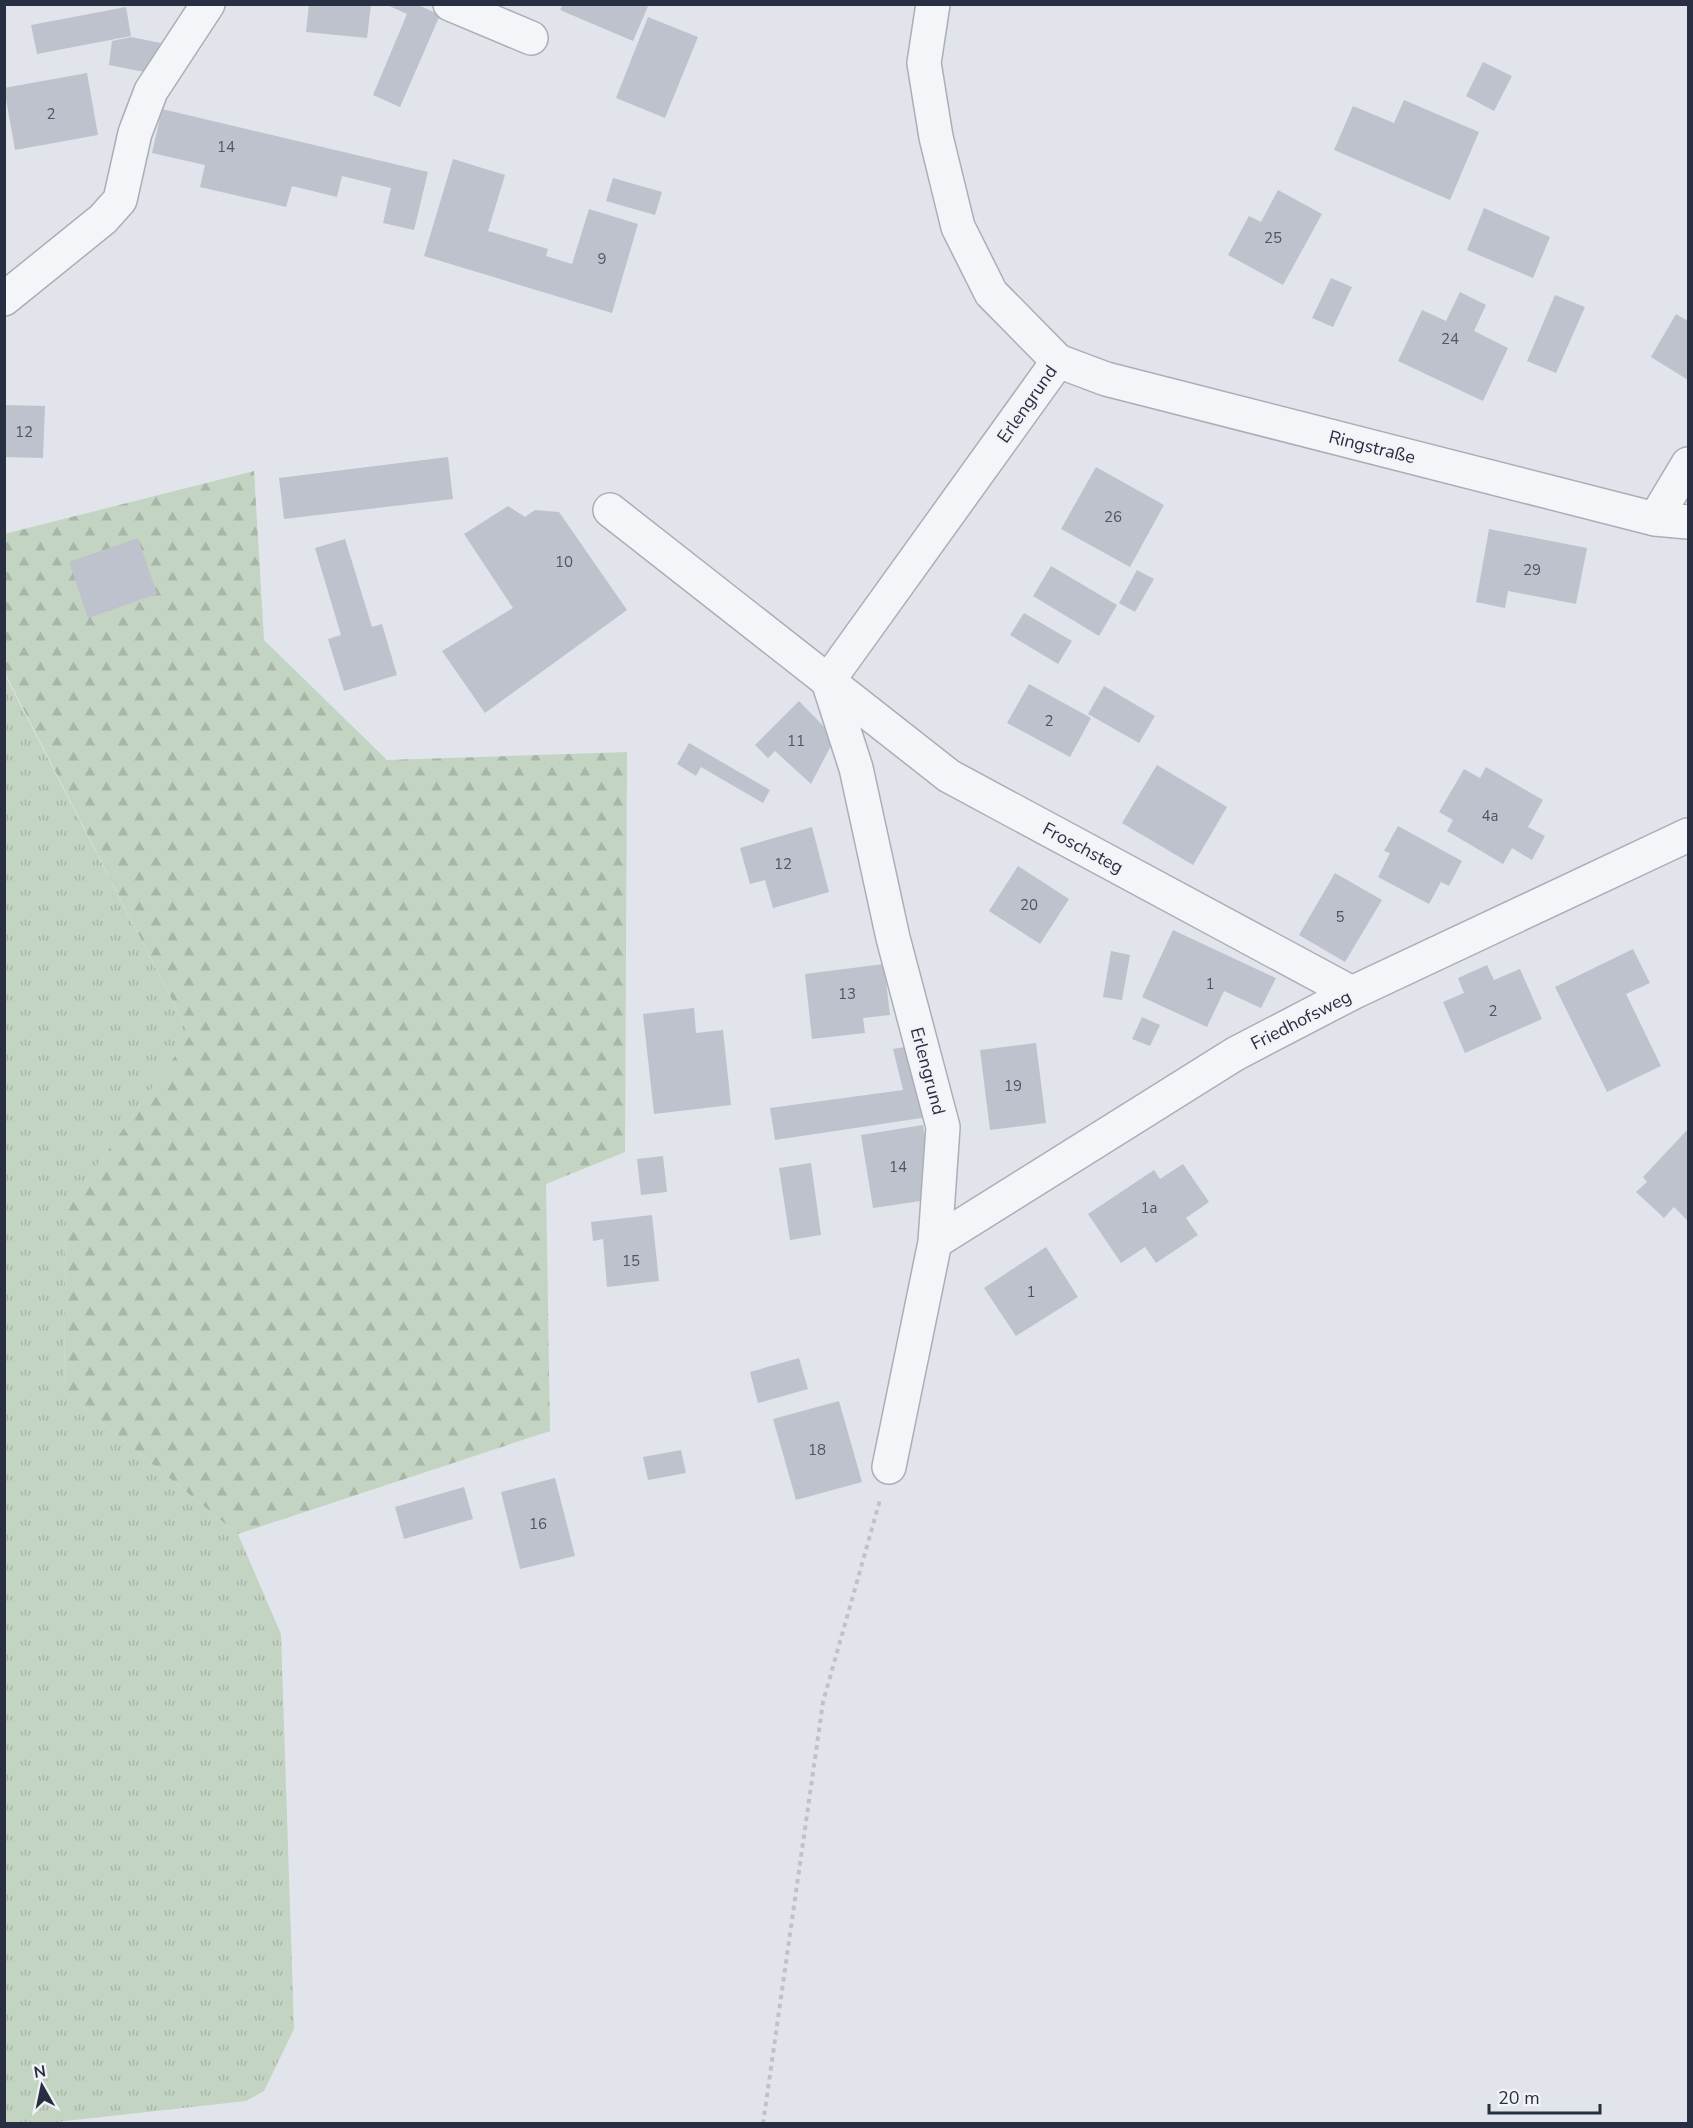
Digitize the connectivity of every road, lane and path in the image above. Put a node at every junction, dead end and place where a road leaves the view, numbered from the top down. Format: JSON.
{"nodes":[{"id":1,"x":208,"y":4,"type":"edge"},
{"id":2,"x":450,"y":4,"type":"edge"},
{"id":3,"x":933,"y":4,"type":"edge"},
{"id":4,"x":531,"y":38,"type":"dead end"},
{"id":5,"x":4,"y":299,"type":"edge"},
{"id":6,"x":1058,"y":361,"type":"junction"},
{"id":7,"x":1689,"y":464,"type":"edge"},
{"id":8,"x":610,"y":510,"type":"dead end"},
{"id":9,"x":1655,"y":519,"type":"junction"},
{"id":10,"x":1689,"y":522,"type":"edge"},
{"id":11,"x":828,"y":681,"type":"junction"},
{"id":12,"x":1689,"y":835,"type":"edge"},
{"id":13,"x":1352,"y":993,"type":"junction"},
{"id":14,"x":935,"y":1242,"type":"junction"},
{"id":15,"x":889,"y":1467,"type":"joint"},
{"id":16,"x":763,"y":2124,"type":"edge"}],
"edges":[{"from":1,"to":5,"type":"street"},
{"from":2,"to":4,"type":"street"},
{"from":3,"to":6,"type":"street","name":"Erlengrund"},
{"from":6,"to":9,"type":"street","name":"Ringstraße"},
{"from":6,"to":11,"type":"street","name":"Erlengrund"},
{"from":7,"to":9,"type":"street"},
{"from":8,"to":11,"type":"street"},
{"from":9,"to":10,"type":"street","name":"Ringstraße"},
{"from":11,"to":13,"type":"street","name":"Froschsteg"},
{"from":11,"to":14,"type":"street","name":"Erlengrund"},
{"from":12,"to":13,"type":"street","name":"Friedhofsweg"},
{"from":13,"to":14,"type":"street","name":"Friedhofsweg"},
{"from":14,"to":15,"type":"street","name":"Erlengrund"},
{"from":15,"to":16,"type":"path"}]}
